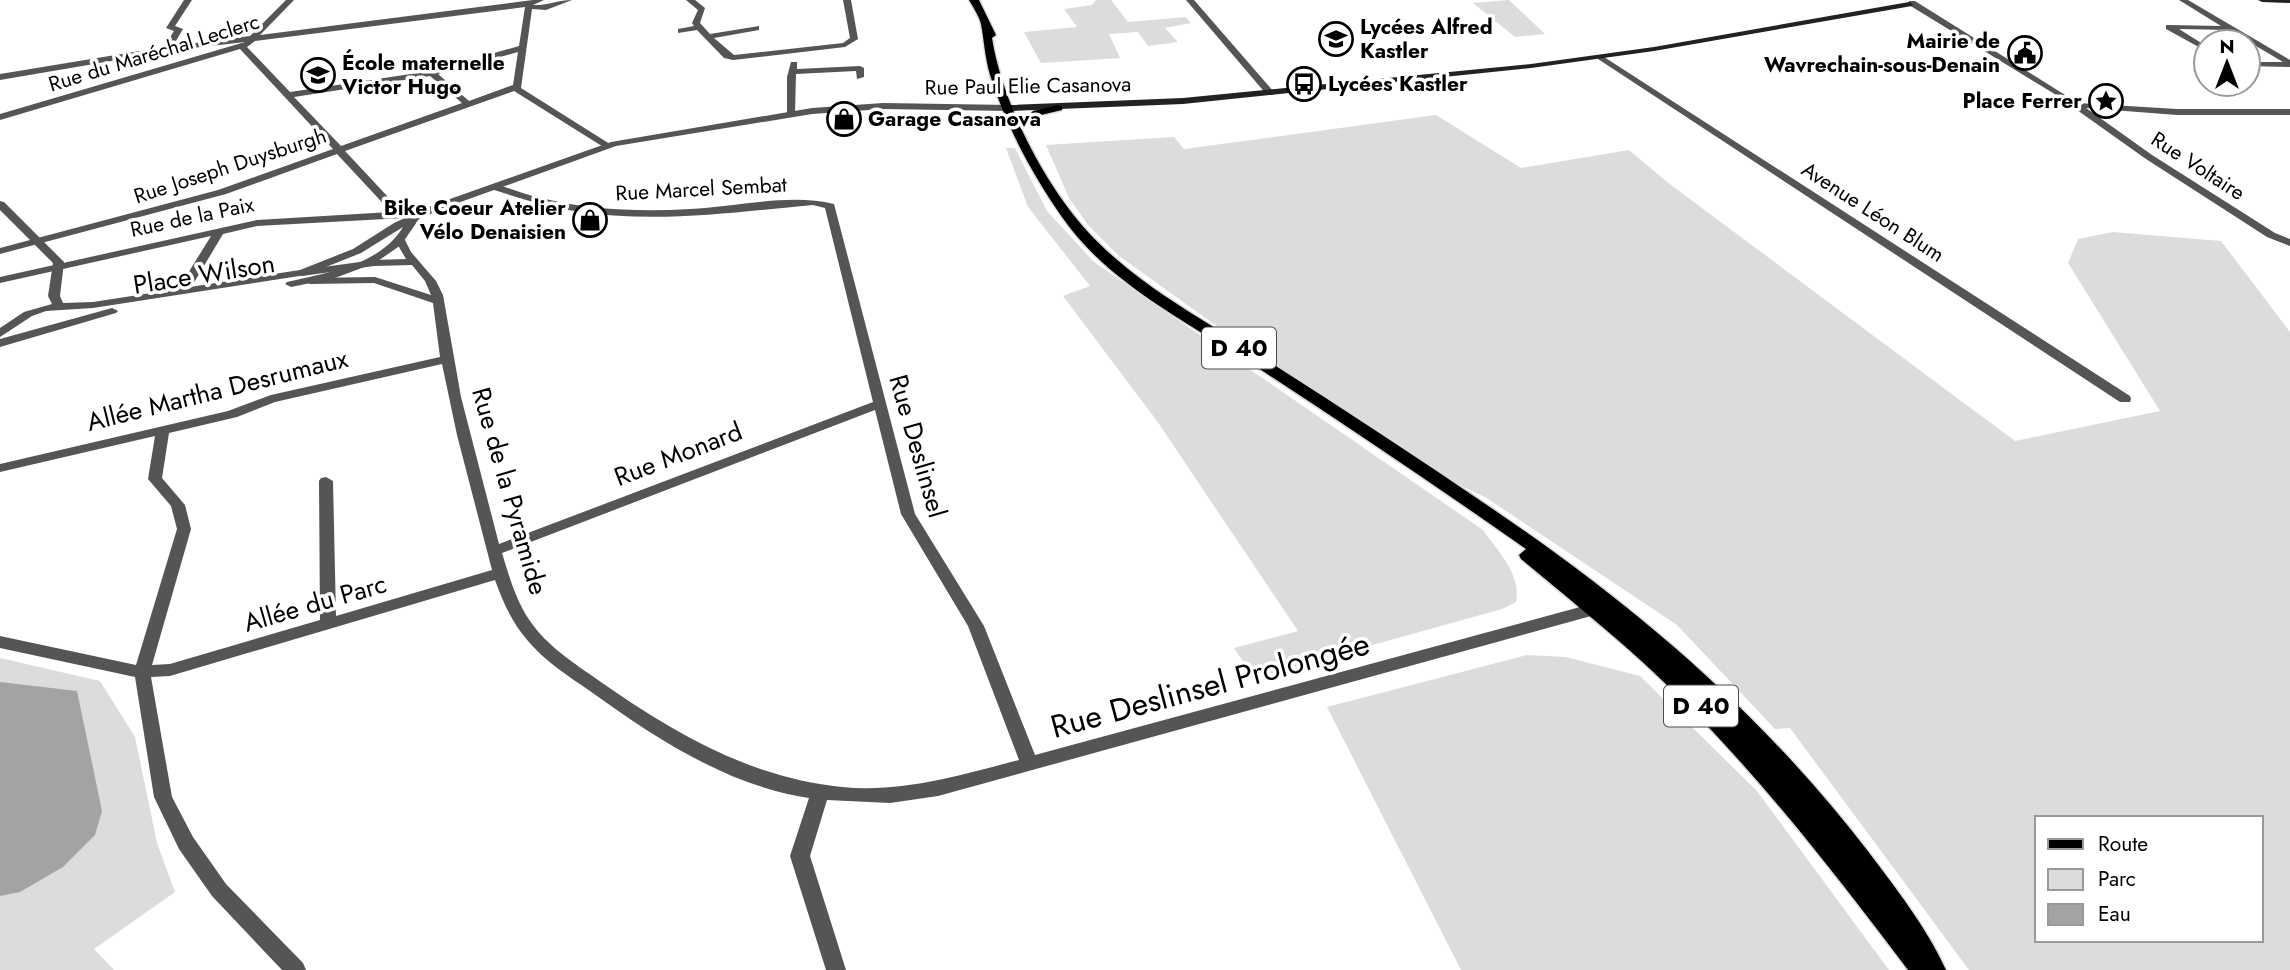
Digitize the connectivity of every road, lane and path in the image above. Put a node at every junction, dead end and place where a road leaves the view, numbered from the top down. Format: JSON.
{"nodes":[{"id":1,"x":188,"y":0,"type":"edge"},
{"id":2,"x":290,"y":0,"type":"edge"},
{"id":3,"x":538,"y":0,"type":"edge"},
{"id":4,"x":568,"y":0,"type":"edge"},
{"id":5,"x":690,"y":0,"type":"edge"},
{"id":6,"x":847,"y":0,"type":"edge"},
{"id":7,"x":974,"y":0,"type":"edge"},
{"id":8,"x":1190,"y":0,"type":"edge"},
{"id":9,"x":2182,"y":0,"type":"edge"},
{"id":10,"x":2262,"y":0,"type":"edge"},
{"id":11,"x":2290,"y":1,"type":"edge"},
{"id":12,"x":555,"y":2,"type":"edge"},
{"id":13,"x":1894,"y":2,"type":"edge"},
{"id":14,"x":1913,"y":2,"type":"edge"},
{"id":15,"x":528,"y":6,"type":"junction"},
{"id":16,"x":546,"y":8,"type":"junction"},
{"id":17,"x":526,"y":24,"type":"junction"},
{"id":18,"x":699,"y":27,"type":"junction"},
{"id":19,"x":757,"y":28,"type":"dead end"},
{"id":20,"x":2230,"y":28,"type":"joint"},
{"id":21,"x":681,"y":31,"type":"dead end"},
{"id":22,"x":709,"y":37,"type":"junction"},
{"id":23,"x":255,"y":38,"type":"junction"},
{"id":24,"x":2192,"y":41,"type":"edge"},
{"id":25,"x":242,"y":46,"type":"junction"},
{"id":26,"x":2262,"y":47,"type":"edge"},
{"id":27,"x":522,"y":48,"type":"junction"},
{"id":28,"x":167,"y":50,"type":"junction"},
{"id":29,"x":1601,"y":57,"type":"junction"},
{"id":30,"x":795,"y":61,"type":"dead end"},
{"id":31,"x":2262,"y":64,"type":"edge"},
{"id":32,"x":2290,"y":64,"type":"edge"},
{"id":33,"x":794,"y":72,"type":"junction"},
{"id":34,"x":432,"y":73,"type":"junction"},
{"id":35,"x":0,"y":77,"type":"edge"},
{"id":36,"x":860,"y":77,"type":"dead end"},
{"id":37,"x":516,"y":87,"type":"junction"},
{"id":38,"x":1270,"y":93,"type":"junction"},
{"id":39,"x":287,"y":95,"type":"junction"},
{"id":40,"x":524,"y":95,"type":"junction"},
{"id":41,"x":468,"y":104,"type":"junction"},
{"id":42,"x":2074,"y":105,"type":"junction"},
{"id":43,"x":1016,"y":108,"type":"junction"},
{"id":44,"x":1058,"y":108,"type":"junction"},
{"id":45,"x":2290,"y":112,"type":"edge"},
{"id":46,"x":791,"y":114,"type":"junction"},
{"id":47,"x":0,"y":117,"type":"edge"},
{"id":48,"x":1028,"y":122,"type":"junction"},
{"id":49,"x":608,"y":146,"type":"junction"},
{"id":50,"x":338,"y":151,"type":"junction"},
{"id":51,"x":495,"y":187,"type":"junction"},
{"id":52,"x":1055,"y":197,"type":"junction"},
{"id":53,"x":0,"y":204,"type":"edge"},
{"id":54,"x":828,"y":204,"type":"joint"},
{"id":55,"x":396,"y":215,"type":"junction"},
{"id":56,"x":415,"y":218,"type":"junction"},
{"id":57,"x":220,"y":230,"type":"junction"},
{"id":58,"x":400,"y":240,"type":"junction"},
{"id":59,"x":38,"y":242,"type":"junction"},
{"id":60,"x":2290,"y":243,"type":"edge"},
{"id":61,"x":368,"y":246,"type":"junction"},
{"id":62,"x":0,"y":251,"type":"edge"},
{"id":63,"x":414,"y":262,"type":"junction"},
{"id":64,"x":60,"y":265,"type":"junction"},
{"id":65,"x":358,"y":265,"type":"junction"},
{"id":66,"x":304,"y":277,"type":"junction"},
{"id":67,"x":0,"y":280,"type":"edge"},
{"id":68,"x":375,"y":280,"type":"junction"},
{"id":69,"x":183,"y":291,"type":"junction"},
{"id":70,"x":437,"y":301,"type":"junction"},
{"id":71,"x":60,"y":303,"type":"junction"},
{"id":72,"x":20,"y":320,"type":"junction"},
{"id":73,"x":57,"y":324,"type":"junction"},
{"id":74,"x":40,"y":329,"type":"junction"},
{"id":75,"x":0,"y":333,"type":"edge"},
{"id":76,"x":0,"y":343,"type":"edge"},
{"id":77,"x":447,"y":359,"type":"junction"},
{"id":78,"x":2125,"y":399,"type":"dead end"},
{"id":79,"x":879,"y":404,"type":"junction"},
{"id":80,"x":163,"y":430,"type":"junction"},
{"id":81,"x":0,"y":468,"type":"edge"},
{"id":82,"x":326,"y":481,"type":"dead end"},
{"id":83,"x":494,"y":551,"type":"junction"},
{"id":84,"x":501,"y":573,"type":"junction"},
{"id":85,"x":1602,"y":607,"type":"junction"},
{"id":86,"x":328,"y":625,"type":"junction"},
{"id":87,"x":0,"y":642,"type":"edge"},
{"id":88,"x":142,"y":672,"type":"junction"},
{"id":89,"x":1030,"y":765,"type":"junction"},
{"id":90,"x":820,"y":793,"type":"junction"},
{"id":91,"x":296,"y":970,"type":"edge"},
{"id":92,"x":836,"y":970,"type":"edge"},
{"id":93,"x":1923,"y":970,"type":"edge"},
{"id":94,"x":1933,"y":970,"type":"edge"}],
"edges":[{"from":1,"to":28,"type":"street"},
{"from":2,"to":23,"type":"street"},
{"from":3,"to":15,"type":"street"},
{"from":4,"to":12,"type":"street"},
{"from":5,"to":18,"type":"street"},
{"from":6,"to":22,"type":"street"},
{"from":7,"to":43,"type":"main road","number":"D 40"},
{"from":8,"to":38,"type":"street"},
{"from":9,"to":20,"type":"street"},
{"from":10,"to":11,"type":"main road"},
{"from":12,"to":16,"type":"street"},
{"from":13,"to":14,"type":"main road","name":"Rue Paul Elie Casanova"},
{"from":13,"to":29,"type":"main road","name":"Rue Paul Elie Casanova"},
{"from":14,"to":42,"type":"street","name":"Rue Voltaire"},
{"from":15,"to":16,"type":"street"},
{"from":15,"to":17,"type":"street"},
{"from":15,"to":23,"type":"street","name":"Rue du Maréchal Leclerc"},
{"from":16,"to":17,"type":"street"},
{"from":17,"to":27,"type":"street"},
{"from":18,"to":21,"type":"street"},
{"from":18,"to":22,"type":"street"},
{"from":19,"to":22,"type":"street"},
{"from":20,"to":24,"type":"street"},
{"from":23,"to":25,"type":"street","name":"Rue du Maréchal Leclerc"},
{"from":23,"to":28,"type":"street"},
{"from":25,"to":39,"type":"street"},
{"from":25,"to":47,"type":"street","name":"Rue du Maréchal Leclerc"},
{"from":26,"to":32,"type":"street"},
{"from":27,"to":34,"type":"street"},
{"from":27,"to":37,"type":"street"},
{"from":28,"to":35,"type":"street"},
{"from":29,"to":38,"type":"main road","name":"Rue Paul Elie Casanova"},
{"from":29,"to":78,"type":"street","name":"Avenue Léon Blum"},
{"from":30,"to":33,"type":"street"},
{"from":31,"to":32,"type":"street"},
{"from":33,"to":36,"type":"street"},
{"from":33,"to":46,"type":"street"},
{"from":34,"to":39,"type":"street"},
{"from":34,"to":41,"type":"street"},
{"from":37,"to":40,"type":"street"},
{"from":37,"to":41,"type":"street","name":"Rue Joseph Duysburgh"},
{"from":38,"to":44,"type":"main road","name":"Rue Paul Elie Casanova"},
{"from":39,"to":50,"type":"street"},
{"from":40,"to":41,"type":"street","name":"Rue Joseph Duysburgh"},
{"from":40,"to":49,"type":"street"},
{"from":41,"to":50,"type":"street","name":"Rue Joseph Duysburgh"},
{"from":42,"to":45,"type":"street"},
{"from":42,"to":60,"type":"street","name":"Rue Voltaire"},
{"from":43,"to":44,"type":"main road","name":"Rue Paul Elie Casanova"},
{"from":43,"to":46,"type":"street","name":"Rue Paul Elie Casanova"},
{"from":43,"to":48,"type":"main road","number":"D 40"},
{"from":43,"to":52,"type":"main road","number":"D 40"},
{"from":44,"to":48,"type":"main road"},
{"from":46,"to":49,"type":"street","name":"Rue Paul Elie Casanova"},
{"from":48,"to":52,"type":"main road","number":"D 40"},
{"from":49,"to":51,"type":"street","name":"Rue Paul Elie Casanova"},
{"from":50,"to":55,"type":"street"},
{"from":50,"to":59,"type":"street","name":"Rue Joseph Duysburgh"},
{"from":51,"to":54,"type":"street","name":"Rue Marcel Sembat"},
{"from":51,"to":56,"type":"street","name":"Rue Paul Elie Casanova"},
{"from":52,"to":85,"type":"main road","number":"D 40"},
{"from":53,"to":59,"type":"street"},
{"from":54,"to":79,"type":"street","name":"Rue Deslinsel"},
{"from":55,"to":56,"type":"street","name":"Rue de la Paix"},
{"from":55,"to":57,"type":"street","name":"Rue de la Paix"},
{"from":56,"to":58,"type":"street","name":"Place Wilson"},
{"from":56,"to":61,"type":"street","name":"Place Wilson"},
{"from":57,"to":64,"type":"street","name":"Rue de la Paix"},
{"from":57,"to":69,"type":"street"},
{"from":58,"to":63,"type":"street","name":"Rue de la Pyramide"},
{"from":58,"to":65,"type":"street","name":"Place Wilson"},
{"from":59,"to":62,"type":"street","name":"Rue Joseph Duysburgh"},
{"from":59,"to":64,"type":"street"},
{"from":61,"to":65,"type":"street"},
{"from":61,"to":66,"type":"street","name":"Place Wilson"},
{"from":63,"to":65,"type":"street","name":"Place Wilson"},
{"from":63,"to":70,"type":"street","name":"Rue de la Pyramide"},
{"from":64,"to":67,"type":"street","name":"Rue de la Paix"},
{"from":64,"to":71,"type":"street"},
{"from":65,"to":66,"type":"street","name":"Place Wilson"},
{"from":65,"to":68,"type":"street"},
{"from":66,"to":68,"type":"street"},
{"from":66,"to":69,"type":"street","name":"Place Wilson"},
{"from":66,"to":73,"type":"street","name":"Place Wilson"},
{"from":68,"to":70,"type":"street"},
{"from":69,"to":71,"type":"street","name":"Place Wilson"},
{"from":70,"to":77,"type":"street","name":"Rue de la Pyramide"},
{"from":71,"to":72,"type":"street","name":"Place Wilson"},
{"from":71,"to":73,"type":"street"},
{"from":72,"to":74,"type":"street"},
{"from":72,"to":75,"type":"street","name":"Place Wilson"},
{"from":73,"to":74,"type":"street","name":"Place Wilson"},
{"from":74,"to":76,"type":"street","name":"Place Wilson"},
{"from":77,"to":80,"type":"street","name":"Allée Martha Desrumaux"},
{"from":77,"to":83,"type":"street","name":"Rue de la Pyramide"},
{"from":79,"to":83,"type":"street","name":"Rue Monard"},
{"from":79,"to":89,"type":"street","name":"Rue Deslinsel"},
{"from":80,"to":81,"type":"street","name":"Allée Martha Desrumaux"},
{"from":80,"to":88,"type":"street"},
{"from":82,"to":86,"type":"street"},
{"from":83,"to":84,"type":"street","name":"Rue de la Pyramide"},
{"from":84,"to":86,"type":"street","name":"Allée du Parc"},
{"from":84,"to":90,"type":"street","name":"Rue de la Pyramide"},
{"from":85,"to":89,"type":"street","name":"Rue Deslinsel Prolongée"},
{"from":85,"to":93,"type":"main road","number":"D 40"},
{"from":85,"to":94,"type":"main road","number":"D 40"},
{"from":86,"to":88,"type":"street","name":"Allée du Parc"},
{"from":87,"to":88,"type":"street","name":"Allée du Parc"},
{"from":88,"to":91,"type":"street"},
{"from":89,"to":90,"type":"street","name":"Rue Deslinsel Prolongée"},
{"from":90,"to":92,"type":"street"}]}
